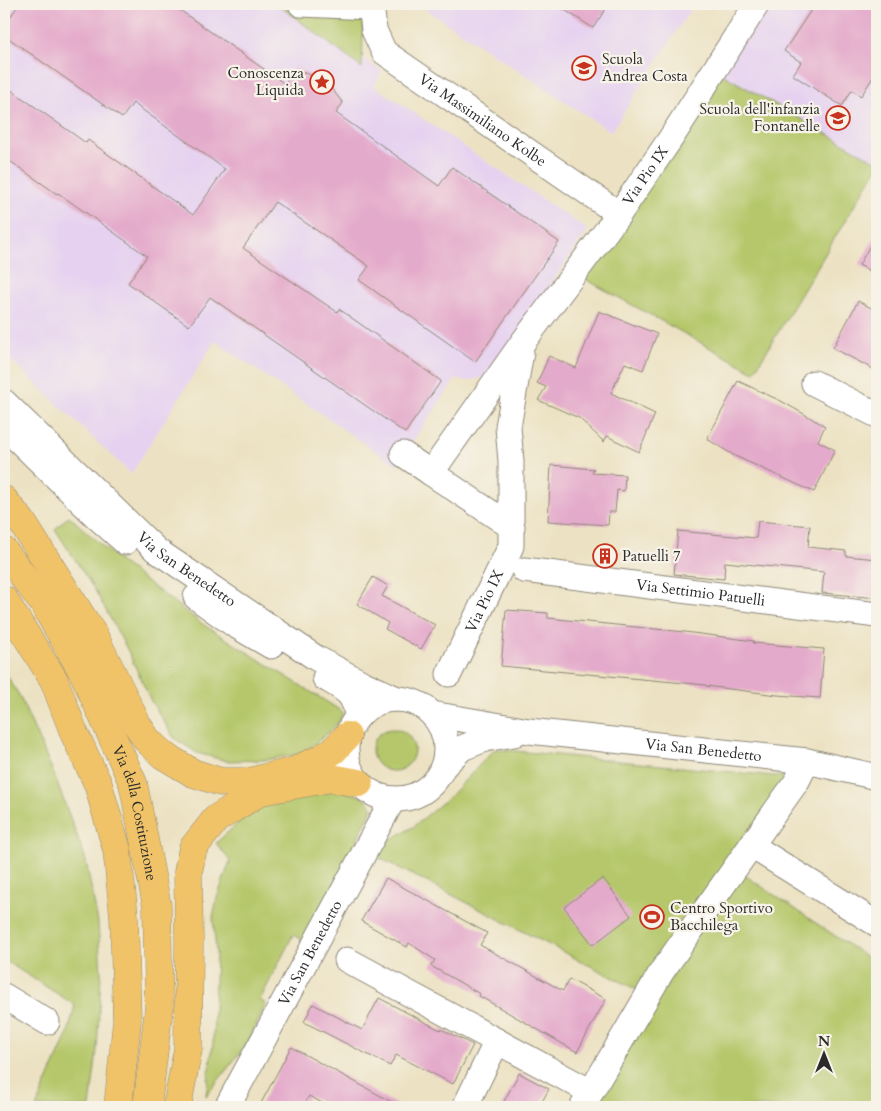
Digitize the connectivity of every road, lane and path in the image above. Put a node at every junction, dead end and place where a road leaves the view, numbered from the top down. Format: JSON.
{"nodes":[{"id":1,"x":300,"y":4,"type":"edge"},
{"id":2,"x":756,"y":4,"type":"edge"},
{"id":3,"x":371,"y":5,"type":"edge"},
{"id":4,"x":619,"y":214,"type":"junction"},
{"id":5,"x":523,"y":342,"type":"junction"},
{"id":6,"x":814,"y":383,"type":"dead end"},
{"id":7,"x":4,"y":402,"type":"edge"},
{"id":8,"x":877,"y":415,"type":"edge"},
{"id":9,"x":4,"y":426,"type":"edge"},
{"id":10,"x":403,"y":454,"type":"dead end"},
{"id":11,"x":431,"y":473,"type":"junction"},
{"id":12,"x":4,"y":500,"type":"edge"},
{"id":13,"x":512,"y":527,"type":"junction"},
{"id":14,"x":4,"y":551,"type":"edge"},
{"id":15,"x":524,"y":570,"type":"dead end"},
{"id":16,"x":4,"y":600,"type":"edge"},
{"id":17,"x":877,"y":615,"type":"edge"},
{"id":18,"x":4,"y":630,"type":"edge"},
{"id":19,"x":450,"y":674,"type":"dead end"},
{"id":20,"x":397,"y":699,"type":"junction"},
{"id":21,"x":432,"y":714,"type":"junction"},
{"id":22,"x":352,"y":726,"type":"junction"},
{"id":23,"x":529,"y":731,"type":"junction"},
{"id":24,"x":74,"y":733,"type":"junction"},
{"id":25,"x":807,"y":761,"type":"junction"},
{"id":26,"x":443,"y":767,"type":"junction"},
{"id":27,"x":877,"y":777,"type":"edge"},
{"id":28,"x":358,"y":783,"type":"junction"},
{"id":29,"x":393,"y":799,"type":"junction"},
{"id":30,"x":752,"y":846,"type":"junction"},
{"id":31,"x":877,"y":924,"type":"edge"},
{"id":32,"x":347,"y":960,"type":"dead end"},
{"id":33,"x":4,"y":996,"type":"edge"},
{"id":34,"x":47,"y":1022,"type":"dead end"},
{"id":35,"x":498,"y":1042,"type":"junction"},
{"id":36,"x":587,"y":1100,"type":"edge"},
{"id":37,"x":118,"y":1107,"type":"edge"},
{"id":38,"x":147,"y":1107,"type":"edge"},
{"id":39,"x":177,"y":1107,"type":"edge"},
{"id":40,"x":227,"y":1107,"type":"edge"},
{"id":41,"x":465,"y":1107,"type":"edge"}],
"edges":[{"from":1,"to":3,"type":"street","name":"Via Massimiliano Kolbe"},
{"from":2,"to":4,"type":"street","name":"Via Pio IX"},
{"from":3,"to":4,"type":"street","name":"Via Massimiliano Kolbe"},
{"from":4,"to":5,"type":"street","name":"Via Pio IX"},
{"from":5,"to":11,"type":"street","name":"Via Pio IX"},
{"from":5,"to":13,"type":"street","name":"Via Pio IX"},
{"from":6,"to":8,"type":"street"},
{"from":7,"to":20,"type":"street","name":"Via San Benedetto"},
{"from":9,"to":22,"type":"street","name":"Via San Benedetto"},
{"from":10,"to":11,"type":"street"},
{"from":11,"to":13,"type":"street"},
{"from":12,"to":22,"type":"highway"},
{"from":13,"to":19,"type":"street","name":"Via Pio IX"},
{"from":14,"to":38,"type":"highway","name":"Via della Costituzione"},
{"from":15,"to":17,"type":"street","name":"Via Settimio Patuelli"},
{"from":16,"to":24,"type":"highway","name":"Via della Costituzione"},
{"from":18,"to":24,"type":"highway"},
{"from":20,"to":21,"type":"street","name":"Via San Benedetto"},
{"from":20,"to":22,"type":"street","name":"Via San Benedetto"},
{"from":21,"to":23,"type":"street","name":"Via San Benedetto"},
{"from":21,"to":26,"type":"street"},
{"from":22,"to":28,"type":"street","name":"Via San Benedetto"},
{"from":23,"to":25,"type":"street","name":"Via San Benedetto"},
{"from":23,"to":26,"type":"street","name":"Via San Benedetto"},
{"from":24,"to":37,"type":"highway","name":"Via della Costituzione"},
{"from":25,"to":27,"type":"street","name":"Via San Benedetto"},
{"from":25,"to":30,"type":"street"},
{"from":26,"to":29,"type":"street","name":"Via San Benedetto"},
{"from":28,"to":29,"type":"street","name":"Via San Benedetto"},
{"from":28,"to":39,"type":"highway"},
{"from":29,"to":40,"type":"street","name":"Via San Benedetto"},
{"from":30,"to":31,"type":"street"},
{"from":30,"to":36,"type":"street"},
{"from":32,"to":35,"type":"street"},
{"from":33,"to":34,"type":"street"},
{"from":35,"to":36,"type":"street"},
{"from":35,"to":41,"type":"street"}]}
